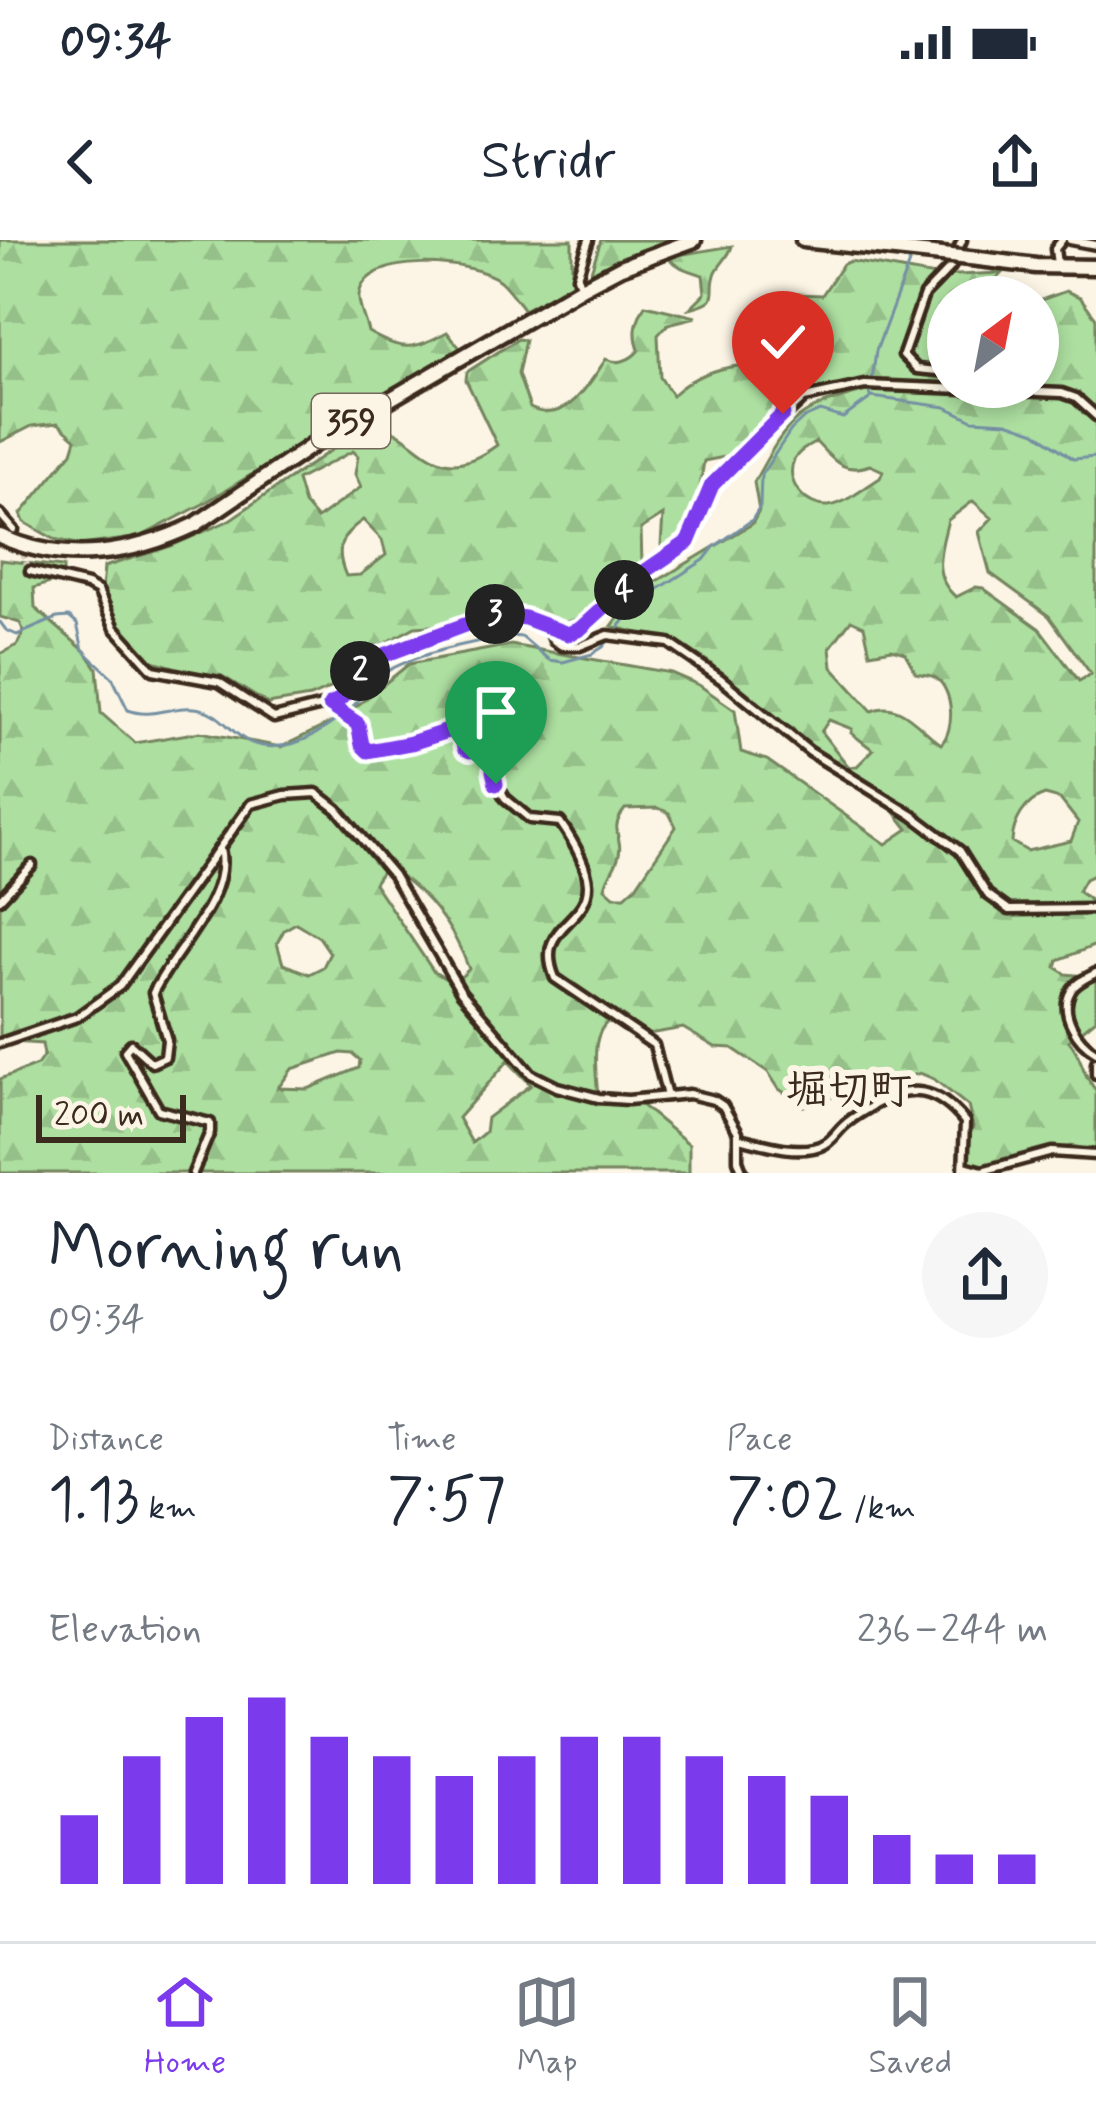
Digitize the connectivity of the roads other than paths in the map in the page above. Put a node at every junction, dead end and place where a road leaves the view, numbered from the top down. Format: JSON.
{"nodes":[{"id":1,"x":590,"y":240,"type":"edge"},
{"id":2,"x":694,"y":240,"type":"edge"},
{"id":3,"x":803,"y":240,"type":"edge"},
{"id":4,"x":962,"y":240,"type":"edge"},
{"id":5,"x":1066,"y":240,"type":"edge"},
{"id":6,"x":1096,"y":244,"type":"edge"},
{"id":7,"x":1057,"y":266,"type":"junction"},
{"id":8,"x":1096,"y":266,"type":"edge"},
{"id":9,"x":942,"y":276,"type":"edge"},
{"id":10,"x":580,"y":288,"type":"junction"},
{"id":11,"x":927,"y":292,"type":"edge"},
{"id":12,"x":927,"y":370,"type":"edge"},
{"id":13,"x":927,"y":387,"type":"edge"},
{"id":14,"x":1059,"y":394,"type":"edge"},
{"id":15,"x":1096,"y":416,"type":"edge"},
{"id":16,"x":0,"y":514,"type":"edge"},
{"id":17,"x":7,"y":533,"type":"edge"},
{"id":18,"x":30,"y":572,"type":"dead end"},
{"id":19,"x":549,"y":628,"type":"junction"},
{"id":20,"x":330,"y":705,"type":"junction"},
{"id":21,"x":220,"y":848,"type":"junction"},
{"id":22,"x":32,"y":865,"type":"dead end"},
{"id":23,"x":0,"y":898,"type":"edge"},
{"id":24,"x":1096,"y":909,"type":"edge"},
{"id":25,"x":1096,"y":973,"type":"edge"},
{"id":26,"x":0,"y":1043,"type":"edge"},
{"id":27,"x":1096,"y":1052,"type":"edge"},
{"id":28,"x":1096,"y":1062,"type":"edge"},
{"id":29,"x":1096,"y":1074,"type":"edge"},
{"id":30,"x":667,"y":1096,"type":"junction"},
{"id":31,"x":739,"y":1138,"type":"junction"},
{"id":32,"x":1096,"y":1155,"type":"edge"},
{"id":33,"x":962,"y":1163,"type":"junction"},
{"id":34,"x":193,"y":1173,"type":"edge"},
{"id":35,"x":743,"y":1173,"type":"edge"},
{"id":36,"x":963,"y":1173,"type":"edge"}],
"edges":[{"from":1,"to":10,"type":"street"},
{"from":2,"to":10,"type":"highway","number":"359"},
{"from":3,"to":7,"type":"highway","bridge":true},
{"from":4,"to":9,"type":"street"},
{"from":5,"to":6,"type":"street"},
{"from":5,"to":7,"type":"street"},
{"from":7,"to":8,"type":"highway"},
{"from":10,"to":17,"type":"highway","number":"359"},
{"from":11,"to":12,"type":"street"},
{"from":13,"to":19,"type":"street"},
{"from":14,"to":15,"type":"street"},
{"from":16,"to":17,"type":"street"},
{"from":18,"to":20,"type":"street"},
{"from":19,"to":20,"type":"street"},
{"from":19,"to":24,"type":"street"},
{"from":20,"to":30,"type":"street"},
{"from":21,"to":26,"type":"street"},
{"from":21,"to":30,"type":"street"},
{"from":21,"to":34,"type":"street"},
{"from":22,"to":23,"type":"street"},
{"from":25,"to":27,"type":"street"},
{"from":28,"to":29,"type":"street"},
{"from":30,"to":31,"type":"street"},
{"from":31,"to":33,"type":"street"},
{"from":31,"to":35,"type":"street"},
{"from":32,"to":33,"type":"street"},
{"from":33,"to":36,"type":"street"}]}
